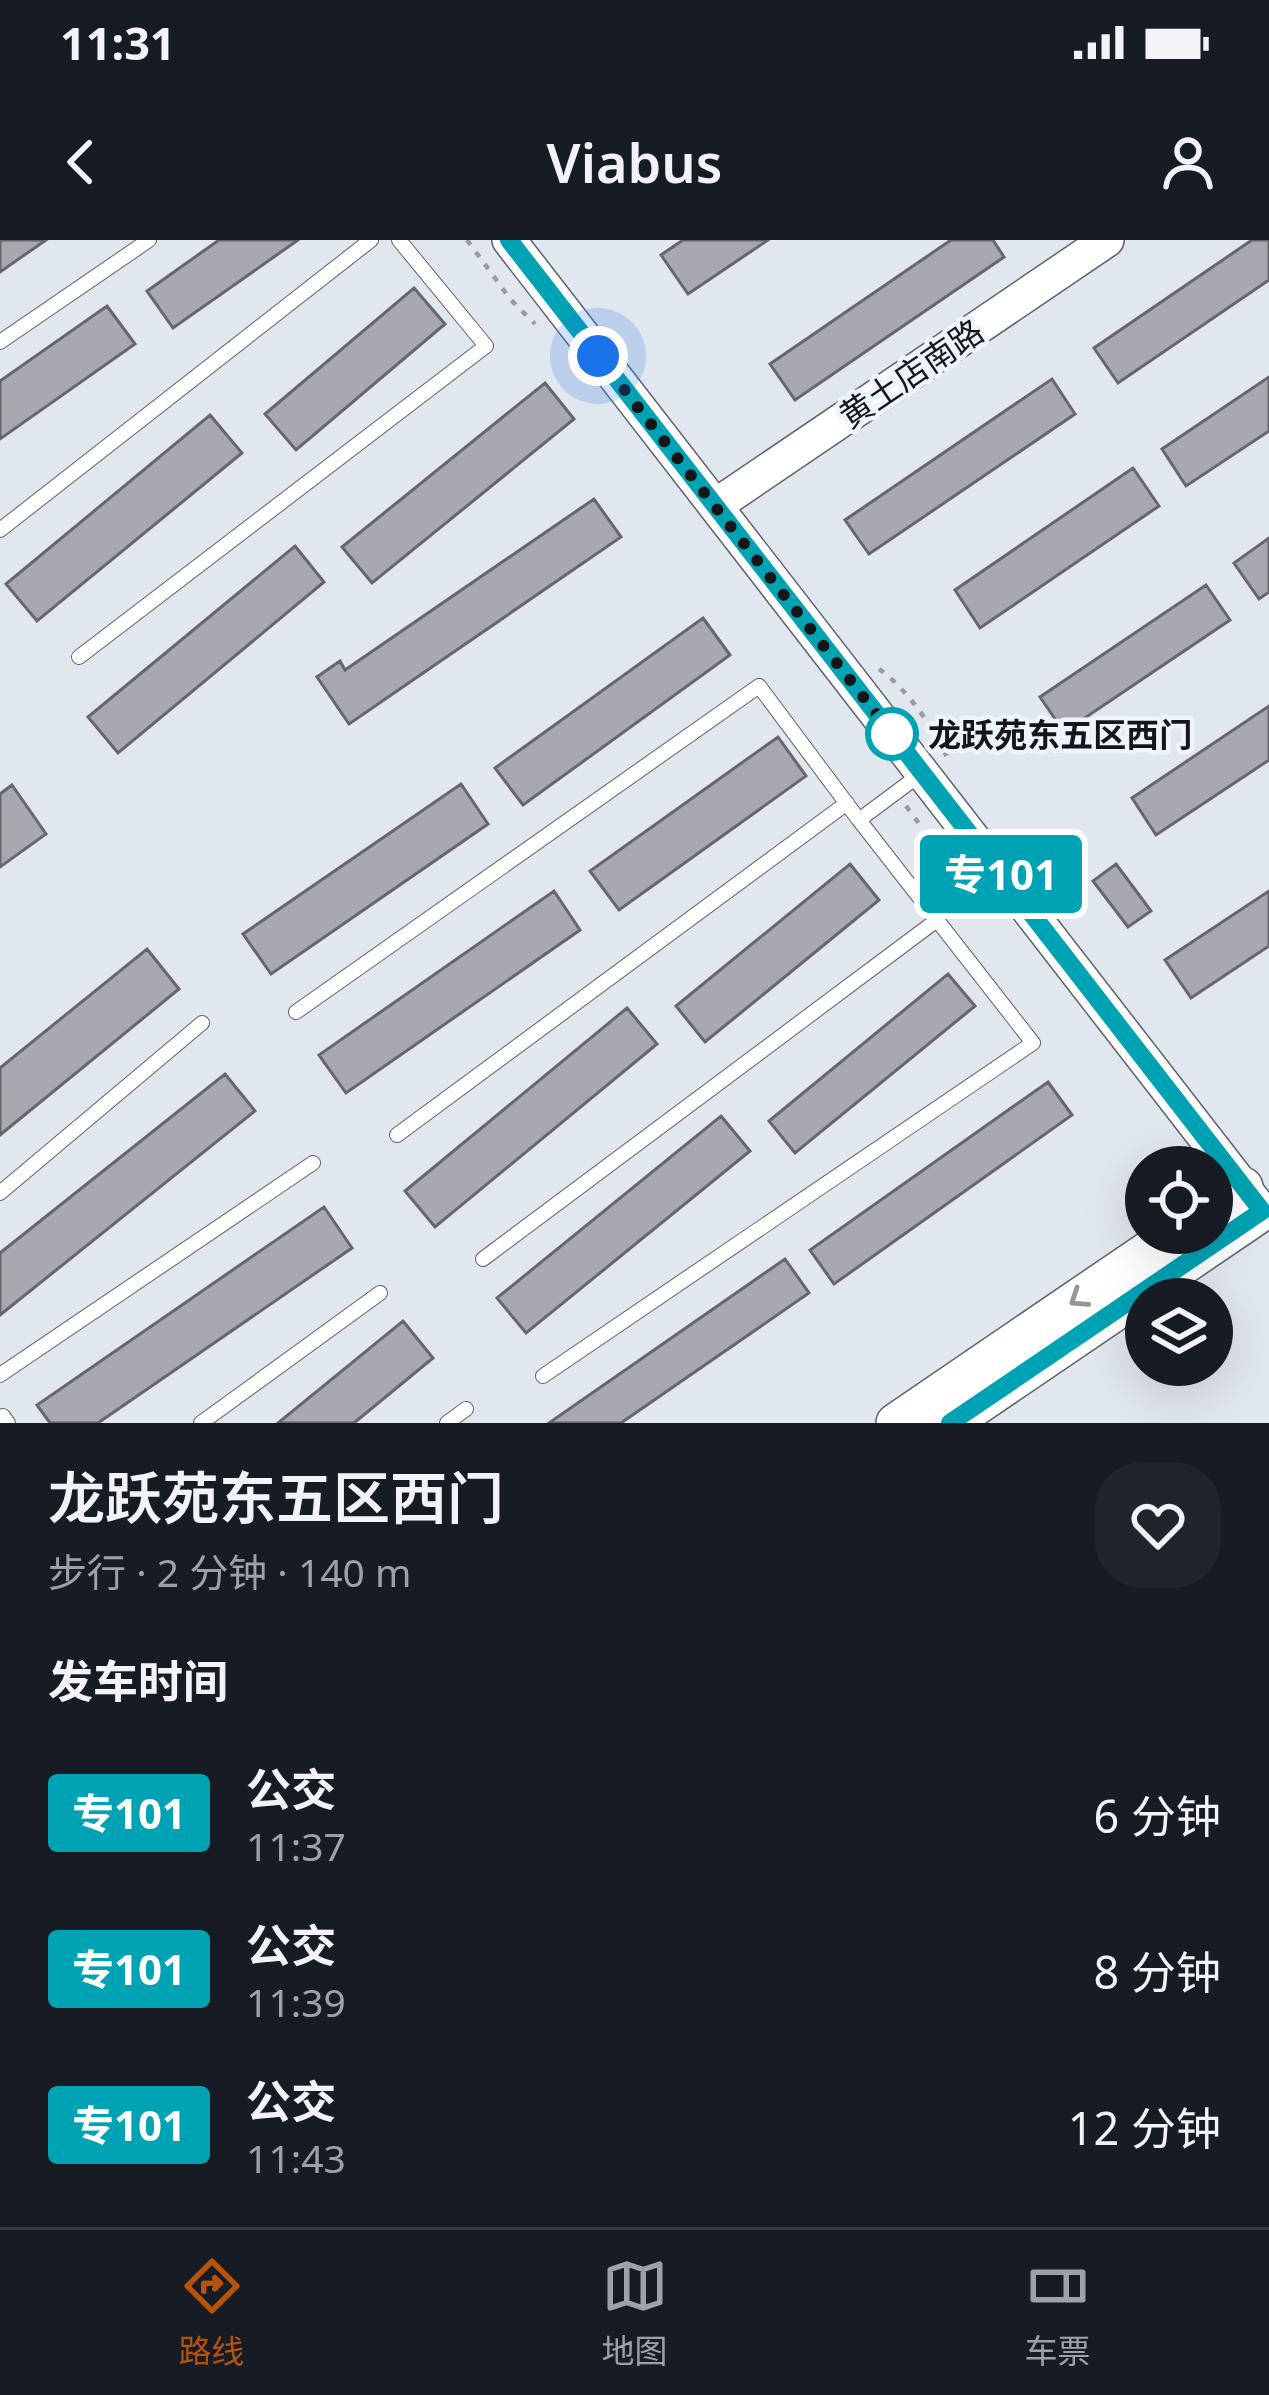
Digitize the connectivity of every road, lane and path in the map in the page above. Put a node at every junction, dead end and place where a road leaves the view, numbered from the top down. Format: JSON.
{"nodes":[{"id":1,"x":149,"y":240,"type":"edge"},
{"id":2,"x":371,"y":240,"type":"edge"},
{"id":3,"x":399,"y":240,"type":"edge"},
{"id":4,"x":509,"y":240,"type":"edge"},
{"id":5,"x":1107,"y":240,"type":"edge"},
{"id":6,"x":0,"y":341,"type":"edge"},
{"id":7,"x":715,"y":506,"type":"junction"},
{"id":8,"x":0,"y":530,"type":"edge"},
{"id":9,"x":79,"y":657,"type":"dead end"},
{"id":10,"x":922,"y":773,"type":"junction"},
{"id":11,"x":847,"y":803,"type":"junction"},
{"id":12,"x":859,"y":820,"type":"junction"},
{"id":13,"x":937,"y":920,"type":"junction"},
{"id":14,"x":296,"y":1012,"type":"dead end"},
{"id":15,"x":202,"y":1023,"type":"dead end"},
{"id":16,"x":397,"y":1135,"type":"dead end"},
{"id":17,"x":313,"y":1163,"type":"dead end"},
{"id":18,"x":0,"y":1192,"type":"edge"},
{"id":19,"x":1239,"y":1202,"type":"edge"},
{"id":20,"x":1144,"y":1254,"type":"edge"},
{"id":21,"x":483,"y":1258,"type":"dead end"},
{"id":22,"x":380,"y":1293,"type":"dead end"},
{"id":23,"x":0,"y":1376,"type":"edge"},
{"id":24,"x":543,"y":1376,"type":"dead end"},
{"id":25,"x":466,"y":1409,"type":"dead end"},
{"id":26,"x":201,"y":1423,"type":"edge"},
{"id":27,"x":447,"y":1423,"type":"edge"},
{"id":28,"x":896,"y":1423,"type":"edge"},
{"id":29,"x":950,"y":1423,"type":"edge"}],
"edges":[{"from":1,"to":6,"type":"lane"},
{"from":2,"to":8,"type":"lane"},
{"from":3,"to":9,"type":"lane"},
{"from":4,"to":7,"type":"street"},
{"from":5,"to":7,"type":"street","name":"黄土店南路"},
{"from":7,"to":10,"type":"street"},
{"from":10,"to":12,"type":"lane"},
{"from":10,"to":19,"type":"street"},
{"from":11,"to":12,"type":"lane"},
{"from":11,"to":14,"type":"lane"},
{"from":11,"to":16,"type":"lane"},
{"from":12,"to":13,"type":"lane"},
{"from":13,"to":21,"type":"lane"},
{"from":13,"to":24,"type":"lane"},
{"from":15,"to":18,"type":"lane"},
{"from":17,"to":23,"type":"lane"},
{"from":19,"to":29,"type":"main road"},
{"from":20,"to":28,"type":"main road","one_way":true},
{"from":22,"to":26,"type":"lane"},
{"from":25,"to":27,"type":"lane"}]}
